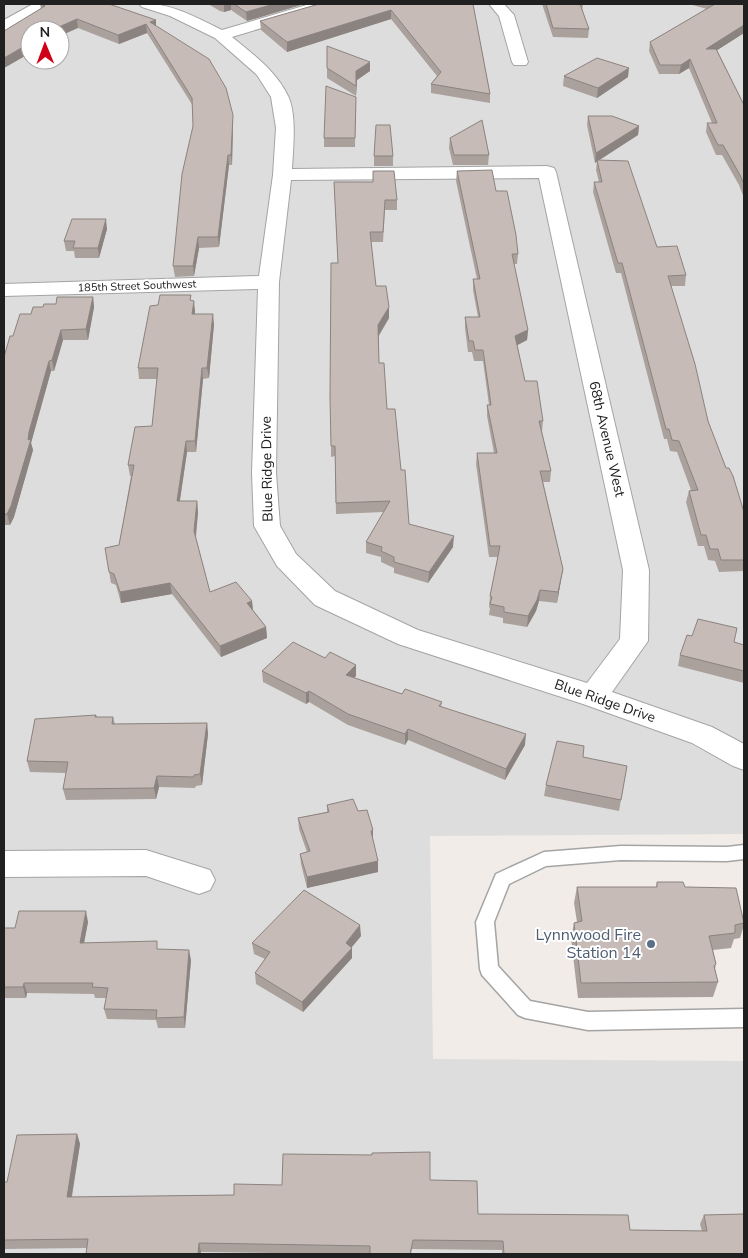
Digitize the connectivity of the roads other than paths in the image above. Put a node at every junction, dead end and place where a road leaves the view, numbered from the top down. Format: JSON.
{"nodes":[{"id":1,"x":44,"y":4,"type":"edge"},
{"id":2,"x":147,"y":4,"type":"edge"},
{"id":3,"x":326,"y":4,"type":"edge"},
{"id":4,"x":496,"y":4,"type":"edge"},
{"id":5,"x":4,"y":26,"type":"edge"},
{"id":6,"x":221,"y":35,"type":"junction"},
{"id":7,"x":520,"y":62,"type":"dead end"},
{"id":8,"x":282,"y":175,"type":"junction"},
{"id":9,"x":269,"y":282,"type":"junction"},
{"id":10,"x":4,"y":290,"type":"edge"},
{"id":11,"x":594,"y":696,"type":"junction"},
{"id":12,"x":744,"y":758,"type":"edge"},
{"id":13,"x":744,"y":852,"type":"edge"},
{"id":14,"x":4,"y":864,"type":"edge"},
{"id":15,"x":199,"y":880,"type":"dead end"},
{"id":16,"x":744,"y":1018,"type":"edge"}],
"edges":[{"from":1,"to":5,"type":"street"},
{"from":2,"to":6,"type":"street","name":"Blue Ridge Drive"},
{"from":3,"to":6,"type":"street"},
{"from":4,"to":7,"type":"street"},
{"from":6,"to":8,"type":"street","name":"Blue Ridge Drive"},
{"from":8,"to":9,"type":"street","name":"Blue Ridge Drive"},
{"from":8,"to":11,"type":"street","name":"68th Avenue West"},
{"from":9,"to":10,"type":"street","name":"185th Street Southwest"},
{"from":9,"to":11,"type":"street","name":"Blue Ridge Drive"},
{"from":11,"to":12,"type":"street","name":"Blue Ridge Drive"},
{"from":13,"to":16,"type":"lane"},
{"from":14,"to":15,"type":"street"}]}
